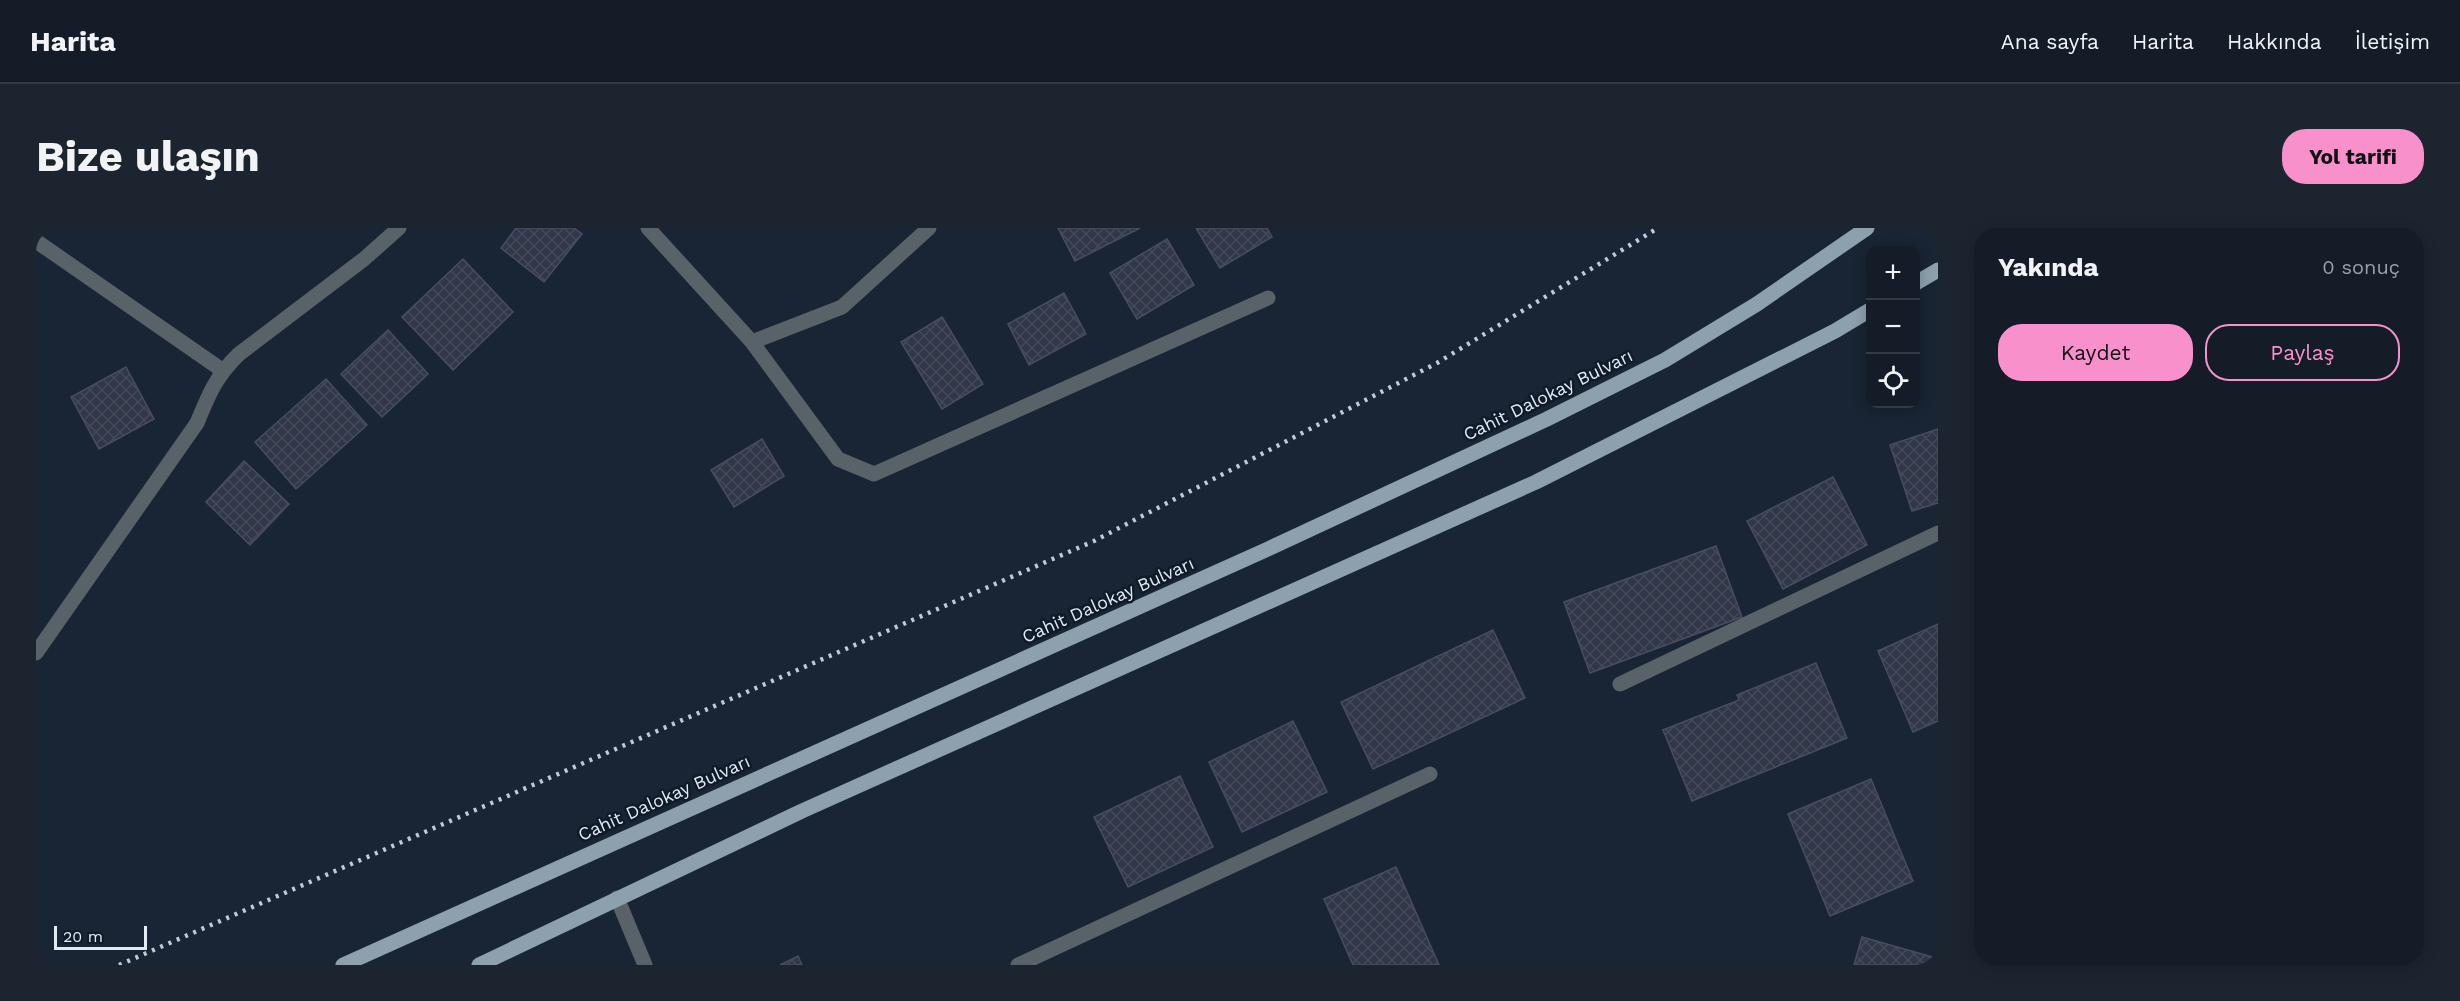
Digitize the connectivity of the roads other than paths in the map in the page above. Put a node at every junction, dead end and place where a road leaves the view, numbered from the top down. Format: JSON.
{"nodes":[{"id":1,"x":399,"y":228,"type":"edge"},
{"id":2,"x":648,"y":228,"type":"edge"},
{"id":3,"x":929,"y":228,"type":"edge"},
{"id":4,"x":1866,"y":228,"type":"edge"},
{"id":5,"x":36,"y":241,"type":"edge"},
{"id":6,"x":1938,"y":270,"type":"edge"},
{"id":7,"x":1920,"y":281,"type":"edge"},
{"id":8,"x":1268,"y":298,"type":"dead end"},
{"id":9,"x":1866,"y":312,"type":"edge"},
{"id":10,"x":752,"y":342,"type":"junction"},
{"id":11,"x":222,"y":370,"type":"junction"},
{"id":12,"x":1938,"y":533,"type":"edge"},
{"id":13,"x":36,"y":653,"type":"edge"},
{"id":14,"x":1620,"y":684,"type":"dead end"},
{"id":15,"x":1430,"y":774,"type":"dead end"},
{"id":16,"x":617,"y":898,"type":"junction"},
{"id":17,"x":343,"y":965,"type":"edge"},
{"id":18,"x":479,"y":965,"type":"edge"},
{"id":19,"x":645,"y":965,"type":"edge"},
{"id":20,"x":1017,"y":965,"type":"edge"}],
"edges":[{"from":1,"to":11,"type":"street"},
{"from":2,"to":10,"type":"street"},
{"from":3,"to":10,"type":"street"},
{"from":4,"to":17,"type":"main road","name":"Cahit Dalokay Bulvarı"},
{"from":5,"to":11,"type":"street"},
{"from":6,"to":7,"type":"main road"},
{"from":8,"to":10,"type":"street"},
{"from":9,"to":16,"type":"main road"},
{"from":11,"to":13,"type":"street"},
{"from":12,"to":14,"type":"street"},
{"from":15,"to":20,"type":"street"},
{"from":16,"to":18,"type":"main road"},
{"from":16,"to":19,"type":"street"}]}
